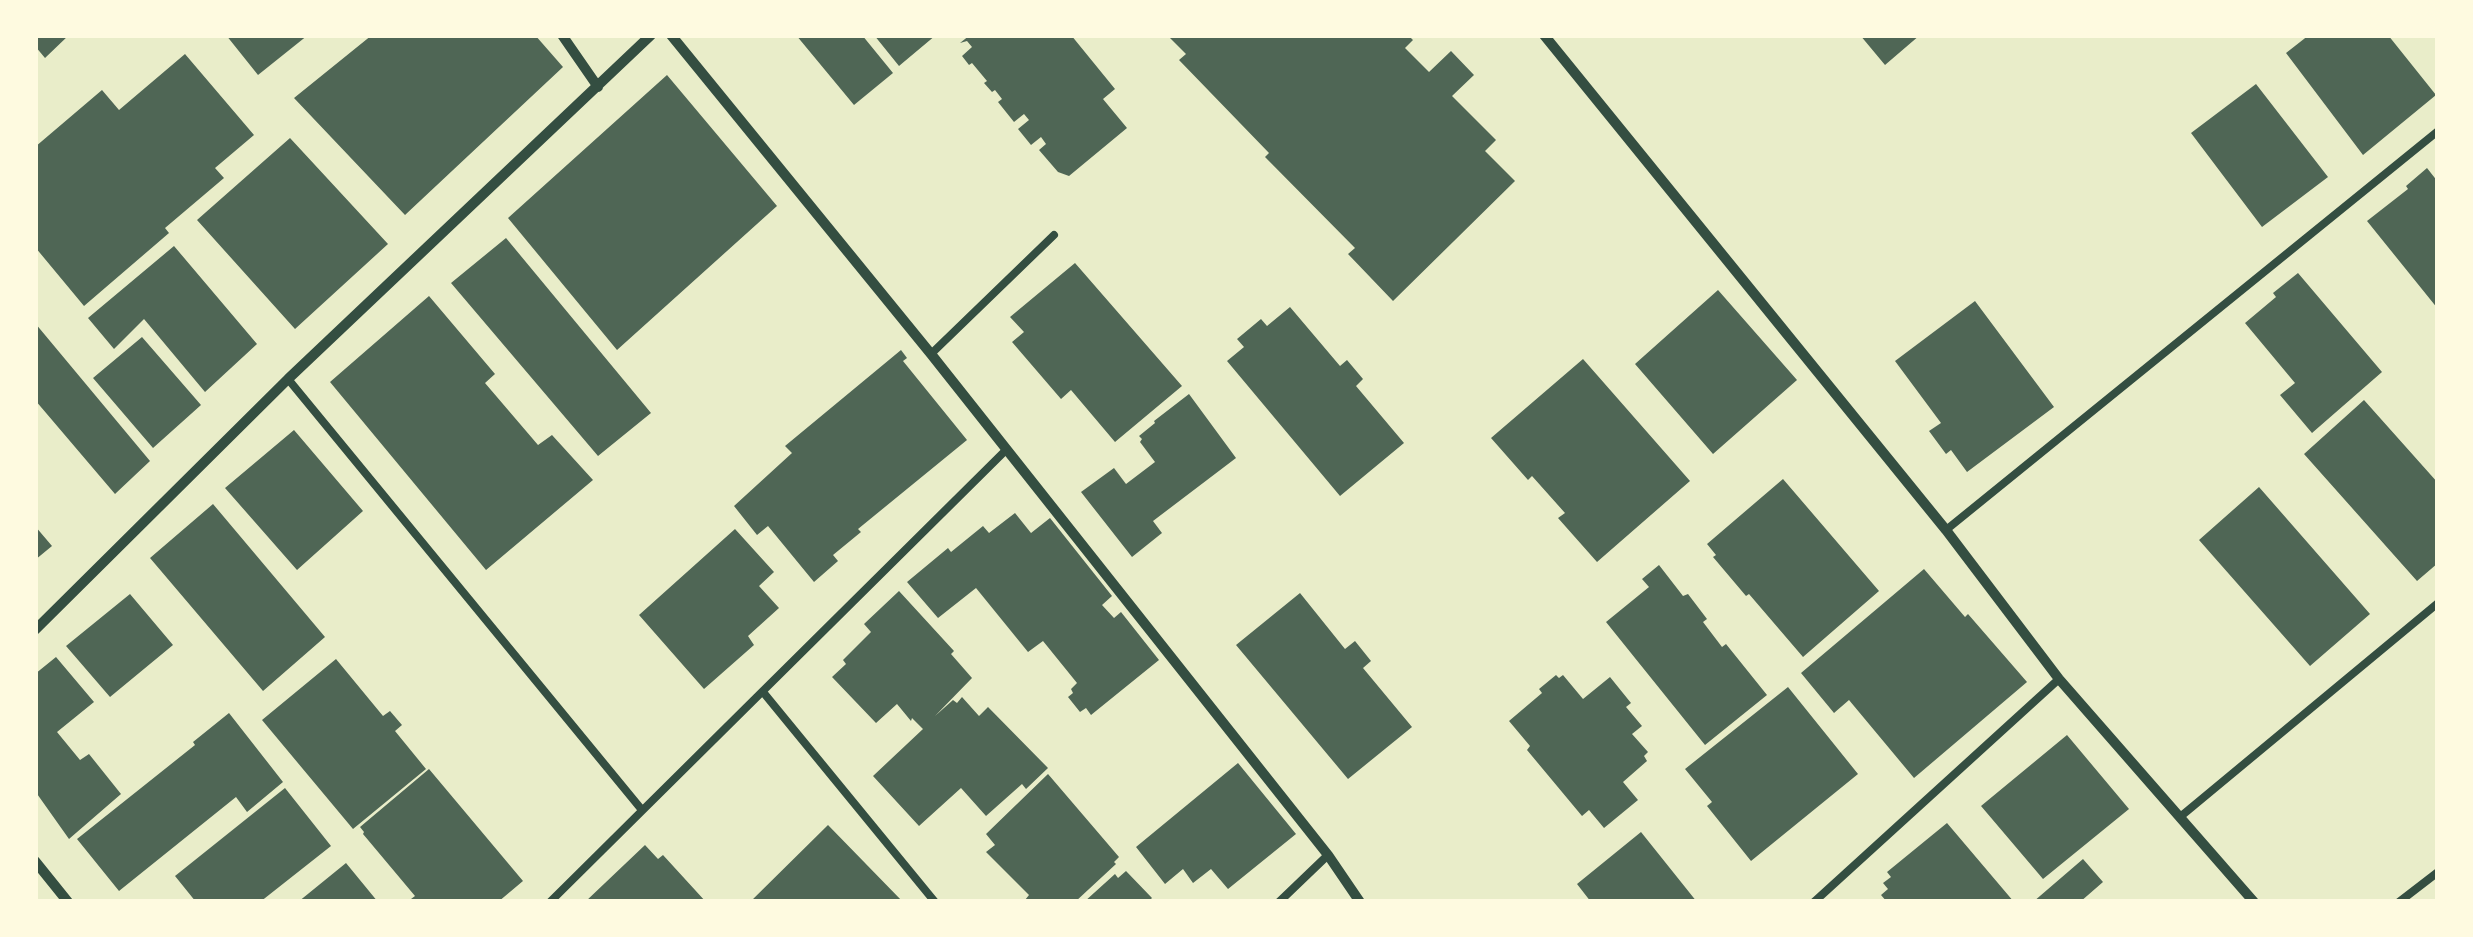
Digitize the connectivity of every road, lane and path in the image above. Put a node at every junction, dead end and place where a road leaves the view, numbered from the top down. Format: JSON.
{"nodes":[{"id":1,"x":562,"y":35,"type":"edge"},
{"id":2,"x":651,"y":35,"type":"edge"},
{"id":3,"x":671,"y":35,"type":"edge"},
{"id":4,"x":1544,"y":35,"type":"edge"},
{"id":5,"x":598,"y":86,"type":"junction"},
{"id":6,"x":2438,"y":132,"type":"edge"},
{"id":7,"x":1054,"y":235,"type":"dead end"},
{"id":8,"x":931,"y":354,"type":"junction"},
{"id":9,"x":288,"y":379,"type":"junction"},
{"id":10,"x":1006,"y":450,"type":"junction"},
{"id":11,"x":1946,"y":530,"type":"junction"},
{"id":12,"x":2438,"y":603,"type":"edge"},
{"id":13,"x":35,"y":630,"type":"edge"},
{"id":14,"x":2059,"y":679,"type":"junction"},
{"id":15,"x":762,"y":692,"type":"junction"},
{"id":16,"x":642,"y":810,"type":"junction"},
{"id":17,"x":2180,"y":818,"type":"junction"},
{"id":18,"x":1328,"y":855,"type":"junction"},
{"id":19,"x":35,"y":861,"type":"edge"},
{"id":20,"x":2438,"y":872,"type":"edge"},
{"id":21,"x":68,"y":902,"type":"edge"},
{"id":22,"x":550,"y":902,"type":"edge"},
{"id":23,"x":935,"y":902,"type":"edge"},
{"id":24,"x":1279,"y":902,"type":"edge"},
{"id":25,"x":1360,"y":902,"type":"edge"},
{"id":26,"x":1814,"y":902,"type":"edge"},
{"id":27,"x":2254,"y":902,"type":"edge"},
{"id":28,"x":2400,"y":902,"type":"edge"}],
"edges":[{"from":1,"to":5,"type":"street"},
{"from":2,"to":5,"type":"street"},
{"from":3,"to":8,"type":"street"},
{"from":4,"to":11,"type":"street"},
{"from":5,"to":9,"type":"street"},
{"from":6,"to":11,"type":"lane"},
{"from":7,"to":8,"type":"lane"},
{"from":8,"to":10,"type":"street"},
{"from":9,"to":13,"type":"street"},
{"from":9,"to":16,"type":"lane"},
{"from":10,"to":15,"type":"lane"},
{"from":10,"to":18,"type":"street"},
{"from":11,"to":14,"type":"street"},
{"from":12,"to":17,"type":"lane"},
{"from":14,"to":17,"type":"street"},
{"from":14,"to":26,"type":"lane"},
{"from":15,"to":16,"type":"lane"},
{"from":15,"to":23,"type":"lane"},
{"from":16,"to":22,"type":"lane"},
{"from":17,"to":27,"type":"street"},
{"from":18,"to":24,"type":"lane"},
{"from":18,"to":25,"type":"street"},
{"from":19,"to":21,"type":"street"},
{"from":20,"to":28,"type":"lane"}]}
